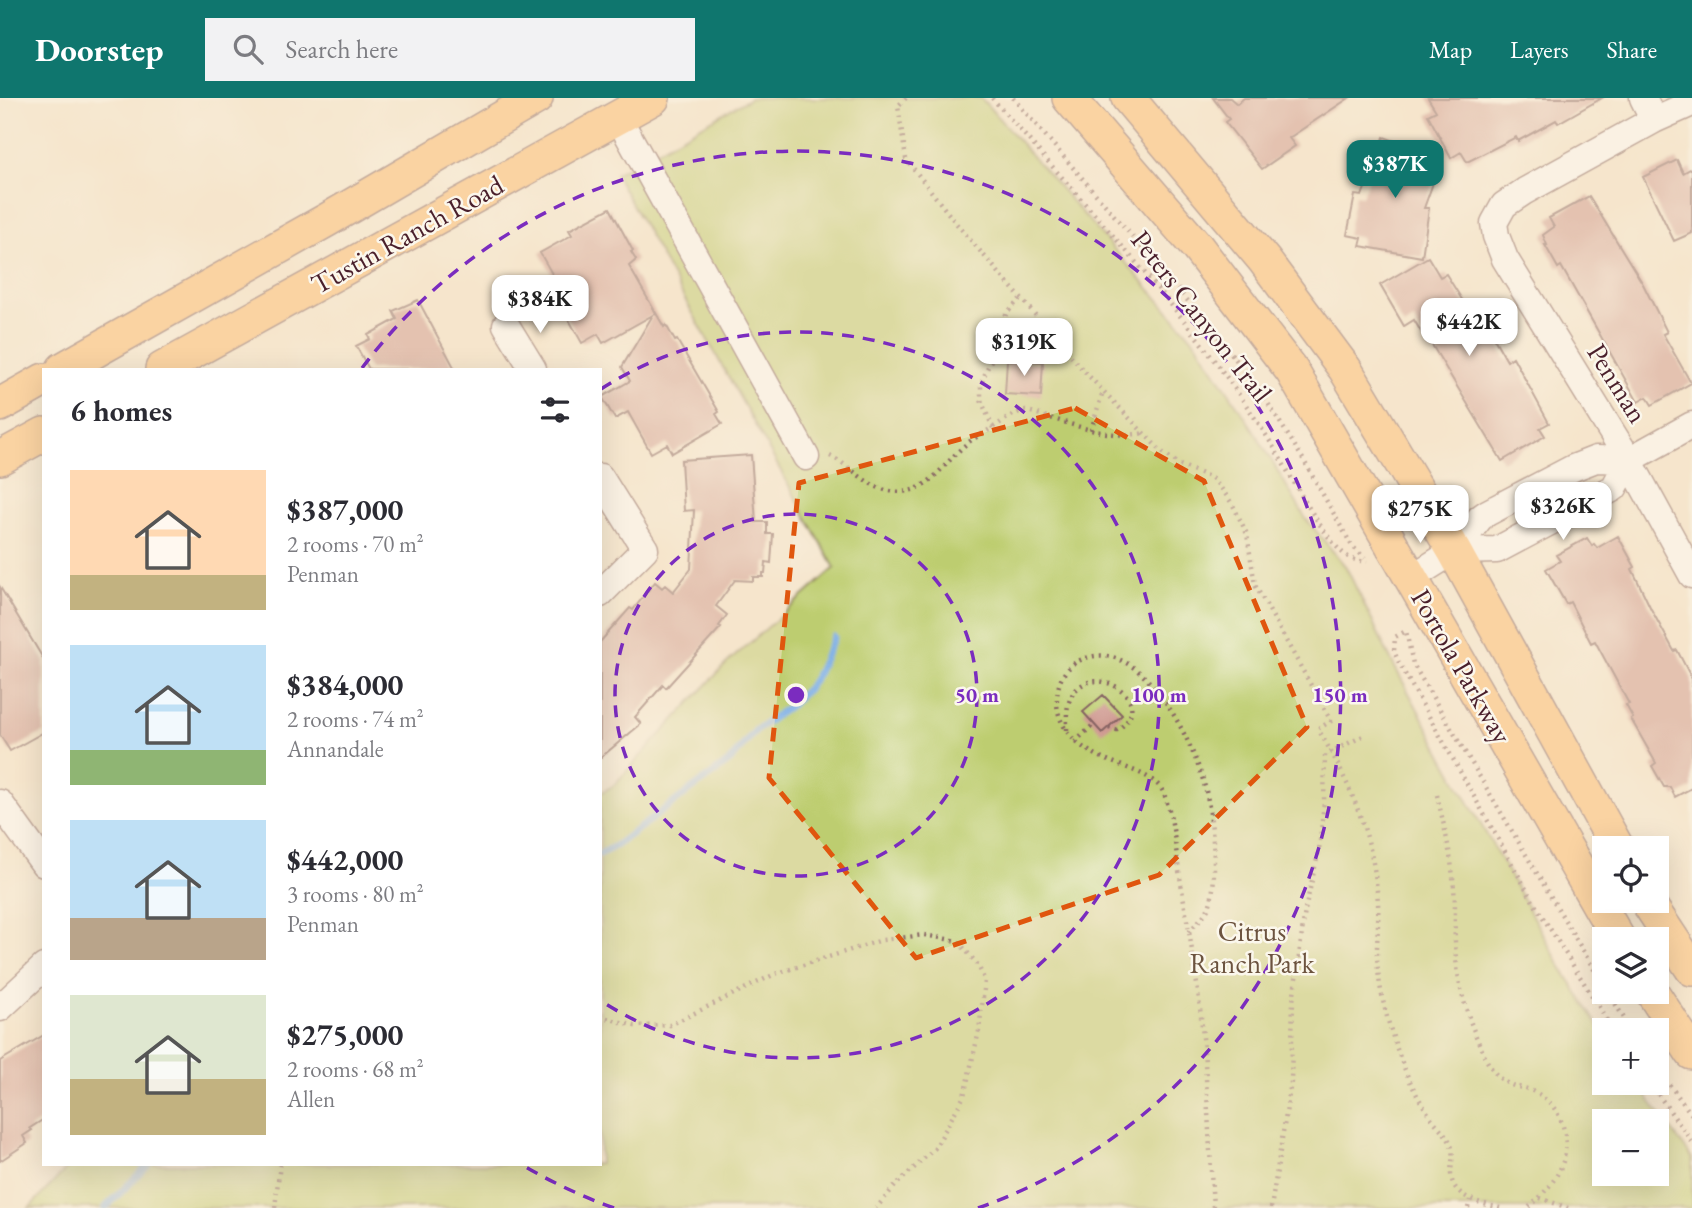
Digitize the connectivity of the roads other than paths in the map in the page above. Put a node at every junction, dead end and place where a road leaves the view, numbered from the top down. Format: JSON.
{"nodes":[{"id":1,"x":536,"y":98,"type":"edge"},
{"id":2,"x":653,"y":98,"type":"edge"},
{"id":3,"x":1069,"y":98,"type":"edge"},
{"id":4,"x":1128,"y":98,"type":"edge"},
{"id":5,"x":1692,"y":103,"type":"edge"},
{"id":6,"x":1649,"y":109,"type":"edge"},
{"id":7,"x":618,"y":117,"type":"junction"},
{"id":8,"x":506,"y":325,"type":"dead end"},
{"id":9,"x":65,"y":368,"type":"edge"},
{"id":10,"x":164,"y":368,"type":"edge"},
{"id":11,"x":532,"y":368,"type":"edge"},
{"id":12,"x":42,"y":381,"type":"edge"},
{"id":13,"x":0,"y":405,"type":"edge"},
{"id":14,"x":1692,"y":425,"type":"edge"},
{"id":15,"x":42,"y":435,"type":"edge"},
{"id":16,"x":806,"y":457,"type":"road end"},
{"id":17,"x":0,"y":458,"type":"edge"},
{"id":18,"x":1629,"y":460,"type":"junction"},
{"id":19,"x":602,"y":480,"type":"edge"},
{"id":20,"x":1454,"y":551,"type":"junction"},
{"id":21,"x":1692,"y":575,"type":"edge"},
{"id":22,"x":1411,"y":578,"type":"junction"},
{"id":23,"x":602,"y":592,"type":"edge"},
{"id":24,"x":0,"y":803,"type":"edge"},
{"id":25,"x":1611,"y":836,"type":"edge"},
{"id":26,"x":42,"y":861,"type":"edge"},
{"id":27,"x":1655,"y":913,"type":"edge"},
{"id":28,"x":1612,"y":927,"type":"edge"},
{"id":29,"x":42,"y":969,"type":"edge"},
{"id":30,"x":1692,"y":969,"type":"edge"},
{"id":31,"x":1660,"y":1004,"type":"edge"},
{"id":32,"x":0,"y":1008,"type":"edge"},
{"id":33,"x":1692,"y":1053,"type":"edge"}],
"edges":[{"from":1,"to":9,"type":"main road","name":"Tustin Ranch Road"},
{"from":2,"to":7,"type":"main road","name":"Tustin Ranch Road"},
{"from":3,"to":22,"type":"main road","name":"Portola Parkway"},
{"from":4,"to":20,"type":"main road","name":"Portola Parkway"},
{"from":5,"to":6,"type":"street"},
{"from":6,"to":18,"type":"street","name":"Penman"},
{"from":7,"to":10,"type":"main road","name":"Tustin Ranch Road"},
{"from":7,"to":16,"type":"street"},
{"from":8,"to":11,"type":"street"},
{"from":12,"to":13,"type":"main road"},
{"from":14,"to":18,"type":"street"},
{"from":15,"to":17,"type":"main road"},
{"from":18,"to":20,"type":"street"},
{"from":18,"to":20,"type":"street"},
{"from":18,"to":21,"type":"street","name":"Penman"},
{"from":19,"to":23,"type":"street"},
{"from":20,"to":22,"type":"street"},
{"from":20,"to":25,"type":"main road","name":"Portola Parkway"},
{"from":22,"to":28,"type":"main road","name":"Portola Parkway"},
{"from":24,"to":26,"type":"street"},
{"from":27,"to":30,"type":"main road"},
{"from":29,"to":32,"type":"street"},
{"from":31,"to":33,"type":"main road"}]}
